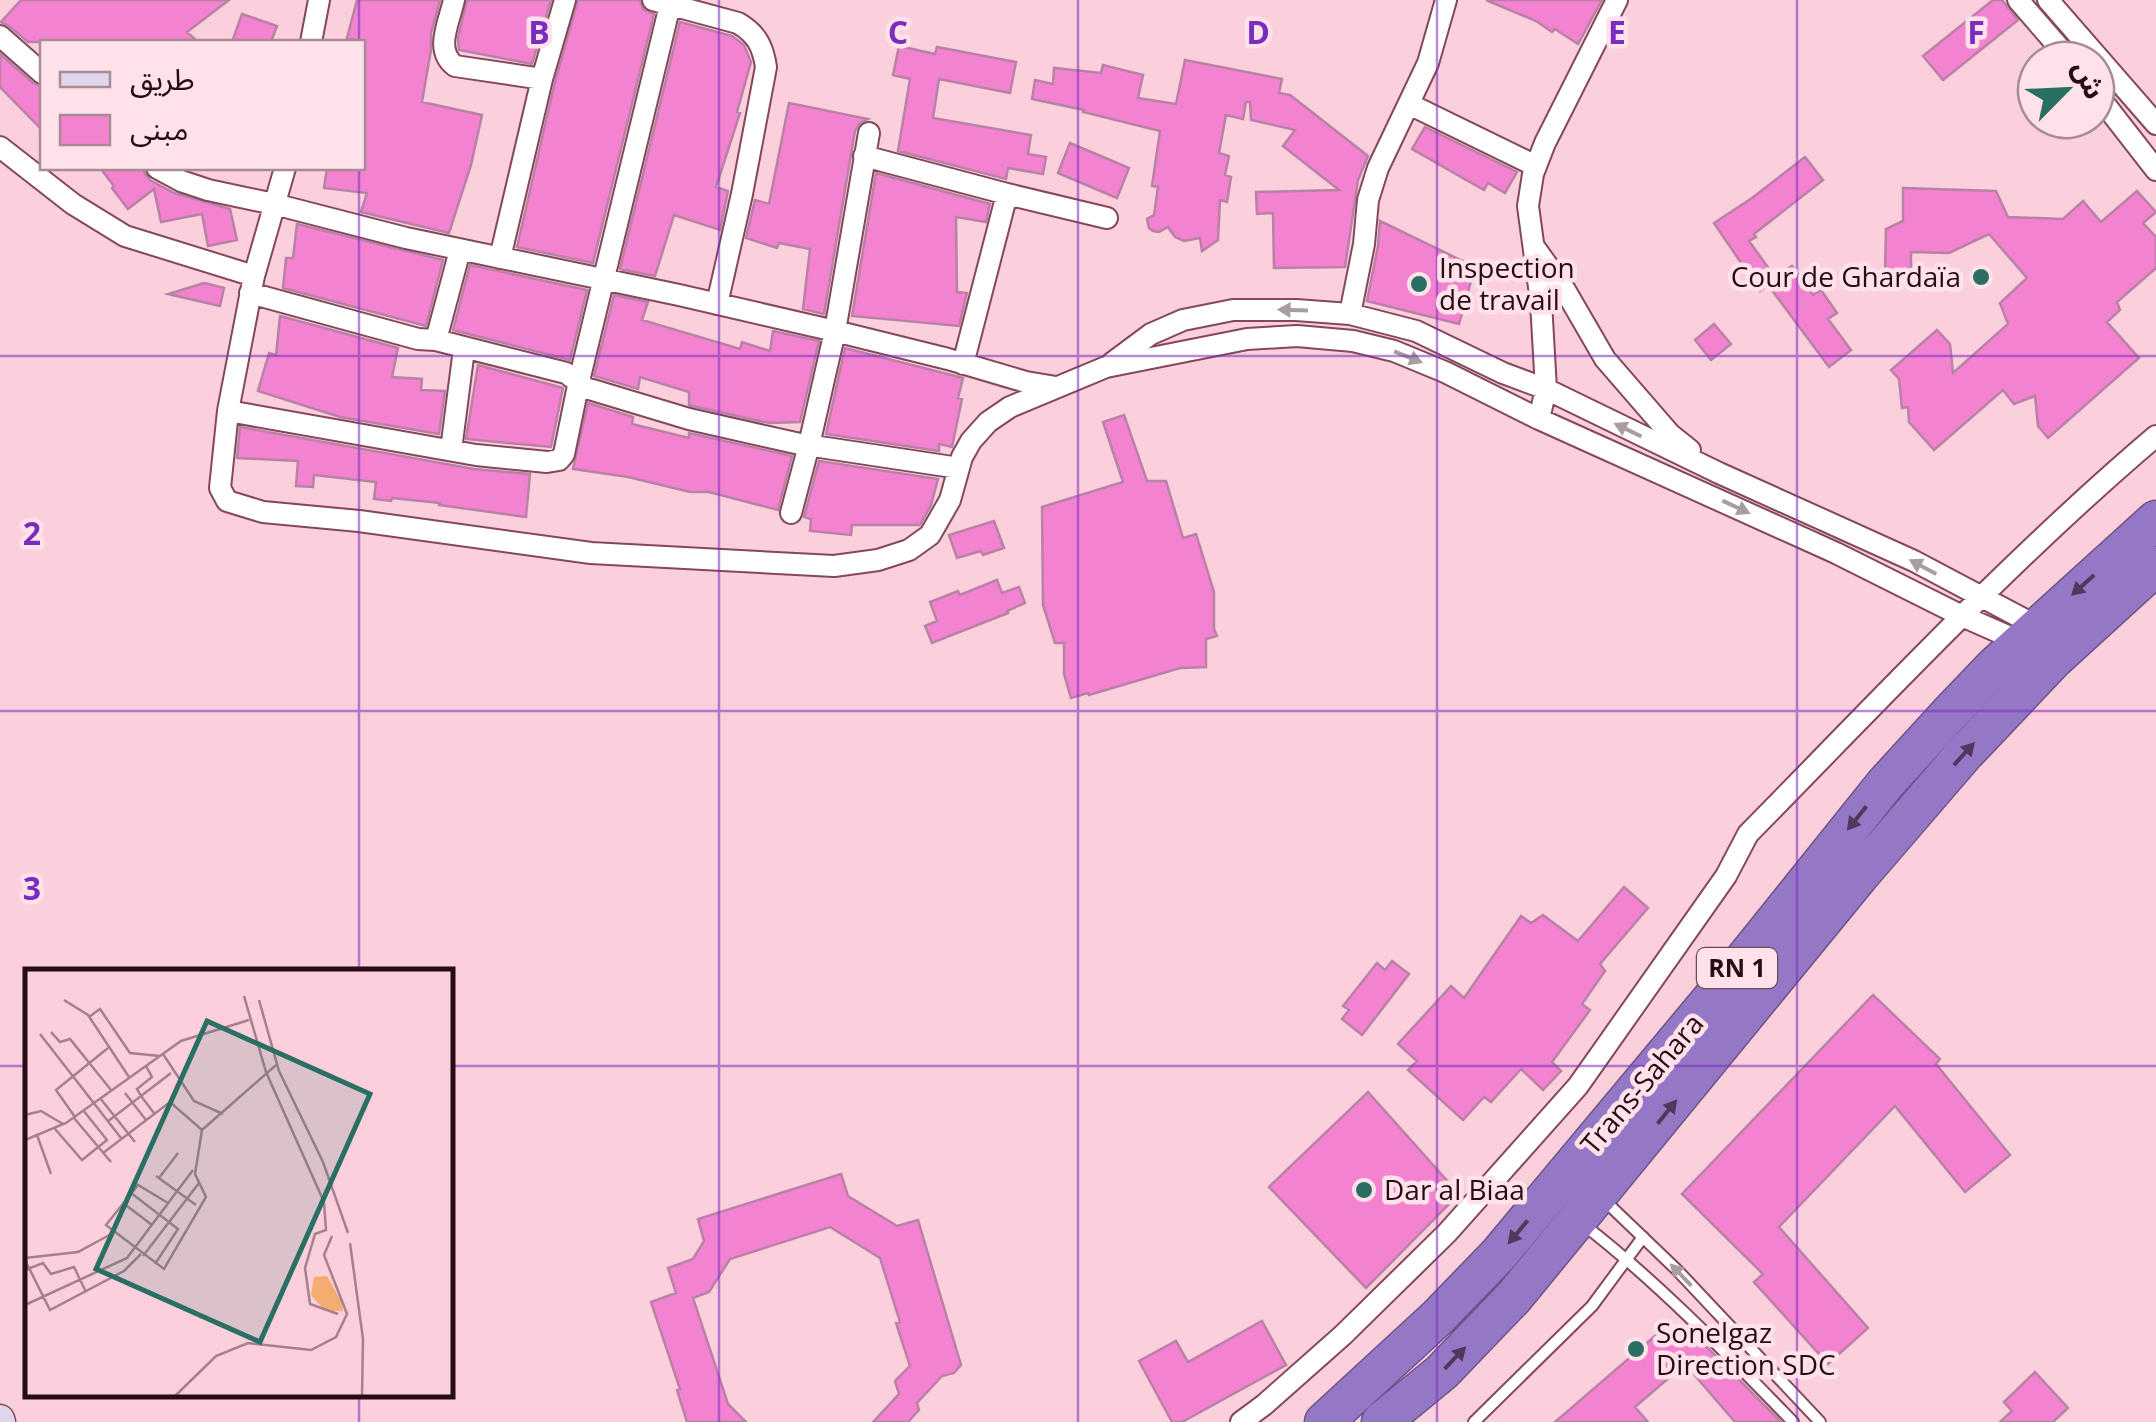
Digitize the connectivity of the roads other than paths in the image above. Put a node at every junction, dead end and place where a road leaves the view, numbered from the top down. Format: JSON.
{"nodes":[{"id":1,"x":454,"y":0,"type":"edge"},
{"id":2,"x":565,"y":0,"type":"edge"},
{"id":3,"x":1446,"y":0,"type":"edge"},
{"id":4,"x":1617,"y":0,"type":"edge"},
{"id":5,"x":2018,"y":0,"type":"edge"},
{"id":6,"x":2048,"y":0,"type":"edge"},
{"id":7,"x":312,"y":2,"type":"edge"},
{"id":8,"x":661,"y":2,"type":"edge"},
{"id":9,"x":0,"y":36,"type":"edge"},
{"id":10,"x":311,"y":40,"type":"edge"},
{"id":11,"x":2053,"y":40,"type":"edge"},
{"id":12,"x":2083,"y":40,"type":"edge"},
{"id":13,"x":40,"y":71,"type":"edge"},
{"id":14,"x":2116,"y":78,"type":"edge"},
{"id":15,"x":542,"y":79,"type":"junction"},
{"id":16,"x":1410,"y":104,"type":"junction"},
{"id":17,"x":2116,"y":119,"type":"edge"},
{"id":18,"x":2156,"y":124,"type":"edge"},
{"id":19,"x":869,"y":133,"type":"dead end"},
{"id":20,"x":0,"y":147,"type":"edge"},
{"id":21,"x":864,"y":156,"type":"junction"},
{"id":22,"x":1536,"y":166,"type":"junction"},
{"id":23,"x":161,"y":170,"type":"edge"},
{"id":24,"x":283,"y":170,"type":"edge"},
{"id":25,"x":2156,"y":170,"type":"edge"},
{"id":26,"x":1007,"y":194,"type":"junction"},
{"id":27,"x":274,"y":204,"type":"junction"},
{"id":28,"x":1107,"y":218,"type":"dead end"},
{"id":29,"x":1534,"y":246,"type":"junction"},
{"id":30,"x":460,"y":250,"type":"junction"},
{"id":31,"x":500,"y":258,"type":"junction"},
{"id":32,"x":605,"y":280,"type":"junction"},
{"id":33,"x":252,"y":284,"type":"junction"},
{"id":34,"x":717,"y":304,"type":"junction"},
{"id":35,"x":1350,"y":314,"type":"junction"},
{"id":36,"x":835,"y":331,"type":"junction"},
{"id":37,"x":436,"y":340,"type":"junction"},
{"id":38,"x":464,"y":349,"type":"junction"},
{"id":39,"x":963,"y":364,"type":"junction"},
{"id":40,"x":1106,"y":367,"type":"junction"},
{"id":41,"x":579,"y":381,"type":"junction"},
{"id":42,"x":1058,"y":387,"type":"junction"},
{"id":43,"x":1546,"y":390,"type":"junction"},
{"id":44,"x":228,"y":411,"type":"junction"},
{"id":45,"x":1539,"y":418,"type":"junction"},
{"id":46,"x":2156,"y":436,"type":"edge"},
{"id":47,"x":809,"y":446,"type":"junction"},
{"id":48,"x":451,"y":450,"type":"junction"},
{"id":49,"x":959,"y":468,"type":"junction"},
{"id":50,"x":1718,"y":474,"type":"junction"},
{"id":51,"x":791,"y":513,"type":"dead end"},
{"id":52,"x":2156,"y":520,"type":"edge"},
{"id":53,"x":2156,"y":566,"type":"edge"},
{"id":54,"x":1979,"y":597,"type":"junction"},
{"id":55,"x":1962,"y":616,"type":"junction"},
{"id":56,"x":2046,"y":643,"type":"junction"},
{"id":57,"x":1575,"y":1194,"type":"junction"},
{"id":58,"x":1643,"y":1237,"type":"junction"},
{"id":59,"x":1626,"y":1258,"type":"junction"},
{"id":60,"x":1706,"y":1300,"type":"junction"},
{"id":61,"x":1690,"y":1316,"type":"junction"},
{"id":62,"x":1241,"y":1422,"type":"edge"},
{"id":63,"x":1324,"y":1422,"type":"edge"},
{"id":64,"x":1381,"y":1422,"type":"edge"},
{"id":65,"x":1474,"y":1422,"type":"edge"},
{"id":66,"x":1793,"y":1422,"type":"edge"},
{"id":67,"x":1820,"y":1422,"type":"edge"}],
"edges":[{"from":1,"to":15,"type":"street"},
{"from":2,"to":15,"type":"street"},
{"from":3,"to":16,"type":"street"},
{"from":4,"to":22,"type":"street"},
{"from":5,"to":11,"type":"street"},
{"from":6,"to":12,"type":"street"},
{"from":7,"to":10,"type":"street"},
{"from":8,"to":32,"type":"street"},
{"from":8,"to":34,"type":"street"},
{"from":9,"to":13,"type":"street"},
{"from":14,"to":18,"type":"street"},
{"from":15,"to":31,"type":"street"},
{"from":16,"to":22,"type":"street"},
{"from":16,"to":35,"type":"street"},
{"from":17,"to":25,"type":"street"},
{"from":19,"to":21,"type":"street"},
{"from":20,"to":33,"type":"street"},
{"from":21,"to":26,"type":"street"},
{"from":21,"to":36,"type":"street"},
{"from":22,"to":29,"type":"street"},
{"from":23,"to":27,"type":"street"},
{"from":24,"to":27,"type":"street"},
{"from":26,"to":28,"type":"street"},
{"from":26,"to":39,"type":"street"},
{"from":27,"to":30,"type":"street"},
{"from":27,"to":33,"type":"street"},
{"from":29,"to":43,"type":"street"},
{"from":29,"to":50,"type":"street"},
{"from":30,"to":31,"type":"street"},
{"from":30,"to":37,"type":"street"},
{"from":31,"to":32,"type":"street"},
{"from":32,"to":34,"type":"street"},
{"from":32,"to":41,"type":"street"},
{"from":33,"to":37,"type":"street"},
{"from":33,"to":44,"type":"street"},
{"from":34,"to":36,"type":"street"},
{"from":35,"to":40,"type":"street","one_way":true},
{"from":35,"to":43,"type":"street"},
{"from":36,"to":39,"type":"street"},
{"from":36,"to":47,"type":"street"},
{"from":37,"to":38,"type":"street"},
{"from":38,"to":41,"type":"street"},
{"from":38,"to":48,"type":"street"},
{"from":39,"to":42,"type":"street"},
{"from":40,"to":42,"type":"street"},
{"from":40,"to":45,"type":"street","one_way":true},
{"from":41,"to":47,"type":"street"},
{"from":41,"to":48,"type":"street"},
{"from":42,"to":49,"type":"street"},
{"from":43,"to":45,"type":"street"},
{"from":50,"to":43,"type":"street","one_way":true},
{"from":44,"to":48,"type":"street"},
{"from":44,"to":49,"type":"street"},
{"from":45,"to":55,"type":"street","one_way":true},
{"from":46,"to":54,"type":"street"},
{"from":47,"to":49,"type":"street"},
{"from":47,"to":51,"type":"street"},
{"from":54,"to":50,"type":"street","one_way":true},
{"from":52,"to":56,"type":"highway","name":"Trans-Sahara","number":"RN 1","one_way":true},
{"from":53,"to":56,"type":"highway","name":"Trans-Sahara","number":"RN 1"},
{"from":54,"to":55,"type":"street"},
{"from":54,"to":56,"type":"street"},
{"from":55,"to":56,"type":"street"},
{"from":55,"to":62,"type":"street"},
{"from":56,"to":57,"type":"highway","name":"Trans-Sahara","number":"RN 1"},
{"from":57,"to":58,"type":"lane"},
{"from":57,"to":59,"type":"lane"},
{"from":57,"to":63,"type":"highway","name":"Trans-Sahara","number":"RN 1","one_way":true},
{"from":64,"to":57,"type":"highway","name":"Trans-Sahara","number":"RN 1","one_way":true},
{"from":58,"to":59,"type":"lane"},
{"from":60,"to":58,"type":"lane","one_way":true},
{"from":59,"to":61,"type":"lane"},
{"from":59,"to":65,"type":"lane"},
{"from":60,"to":61,"type":"lane"},
{"from":60,"to":67,"type":"lane"},
{"from":61,"to":66,"type":"lane"}]}
